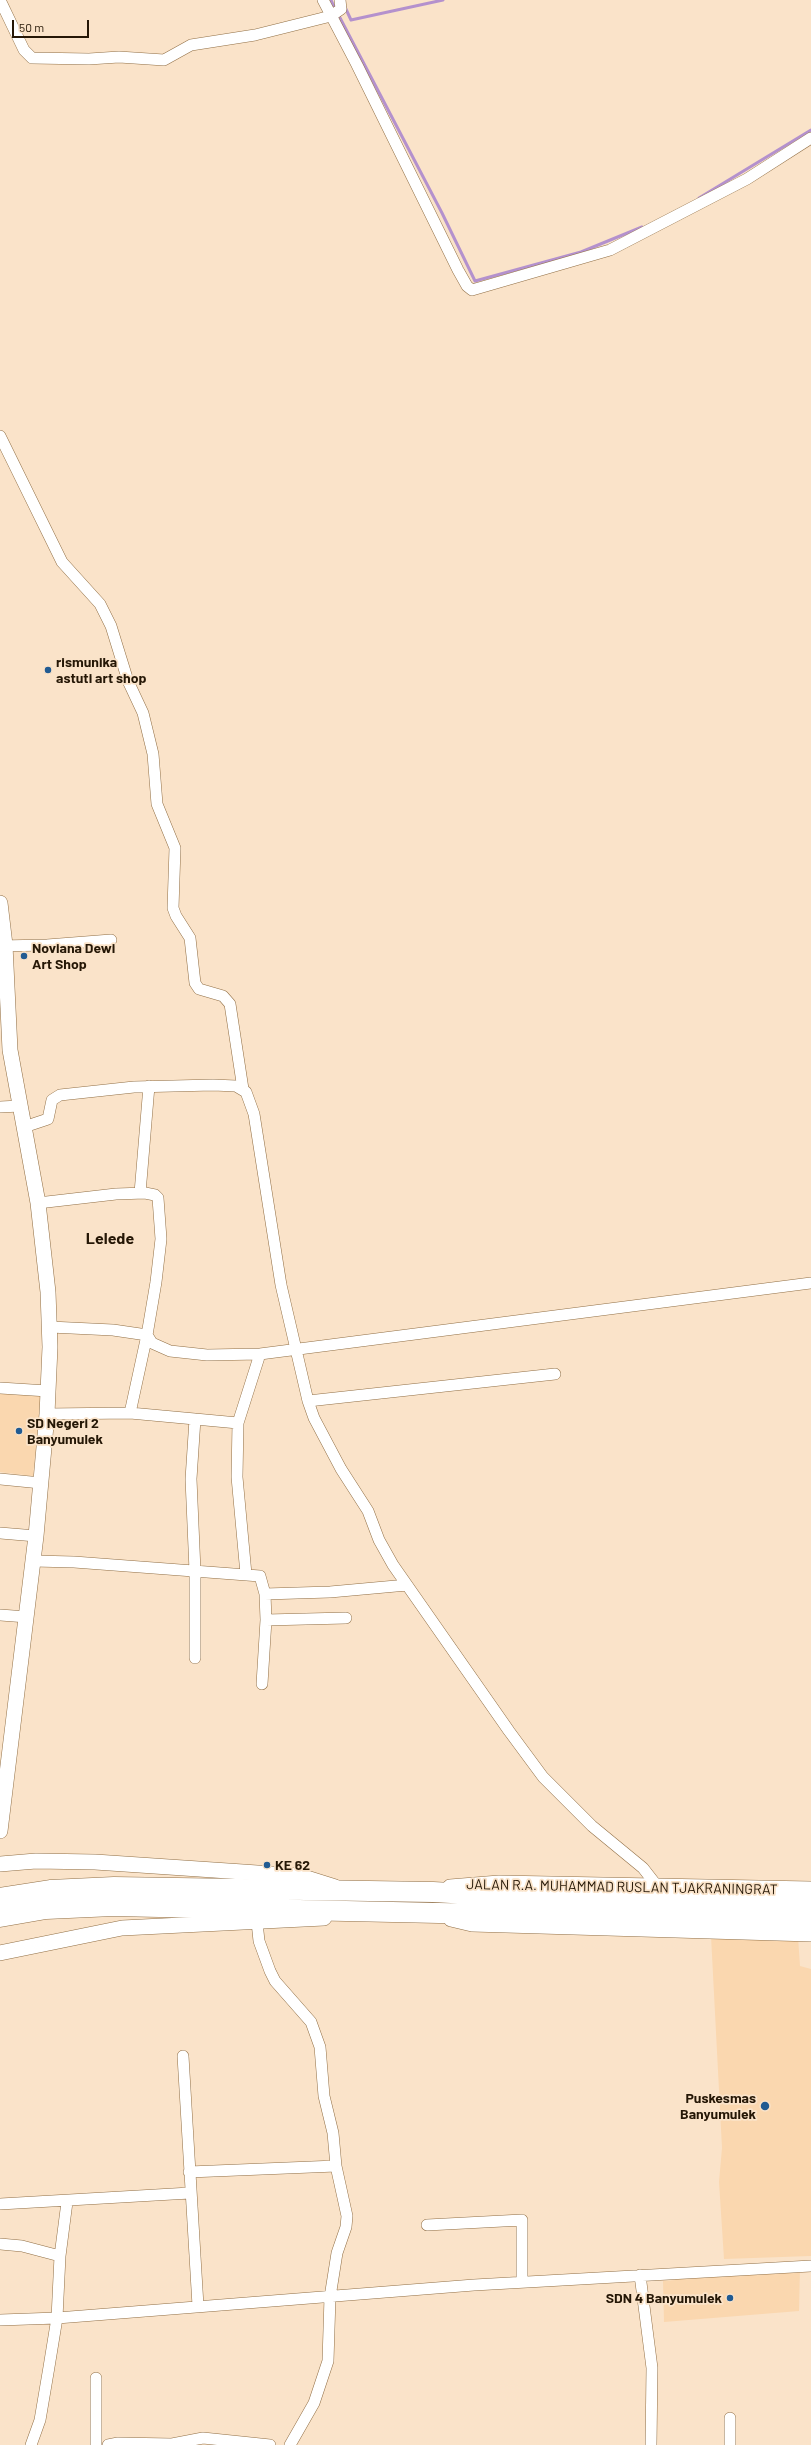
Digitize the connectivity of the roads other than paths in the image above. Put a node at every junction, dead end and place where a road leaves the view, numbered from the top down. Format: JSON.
{"nodes":[{"id":1,"x":0,"y":0,"type":"edge"},
{"id":2,"x":323,"y":0,"type":"edge"},
{"id":3,"x":336,"y":10,"type":"edge"},
{"id":4,"x":4,"y":17,"type":"edge"},
{"id":5,"x":811,"y":138,"type":"edge"},
{"id":6,"x":0,"y":436,"type":"edge"},
{"id":7,"x":0,"y":903,"type":"edge"},
{"id":8,"x":111,"y":940,"type":"dead end"},
{"id":9,"x":2,"y":946,"type":"edge"},
{"id":10,"x":149,"y":1086,"type":"junction"},
{"id":11,"x":243,"y":1089,"type":"junction"},
{"id":12,"x":20,"y":1106,"type":"junction"},
{"id":13,"x":0,"y":1107,"type":"edge"},
{"id":14,"x":24,"y":1127,"type":"junction"},
{"id":15,"x":140,"y":1194,"type":"junction"},
{"id":16,"x":38,"y":1203,"type":"junction"},
{"id":17,"x":811,"y":1283,"type":"edge"},
{"id":18,"x":50,"y":1327,"type":"junction"},
{"id":19,"x":147,"y":1335,"type":"junction"},
{"id":20,"x":297,"y":1348,"type":"junction"},
{"id":21,"x":260,"y":1354,"type":"junction"},
{"id":22,"x":555,"y":1374,"type":"dead end"},
{"id":23,"x":0,"y":1388,"type":"edge"},
{"id":24,"x":48,"y":1391,"type":"junction"},
{"id":25,"x":308,"y":1401,"type":"junction"},
{"id":26,"x":130,"y":1413,"type":"junction"},
{"id":27,"x":47,"y":1414,"type":"junction"},
{"id":28,"x":195,"y":1419,"type":"junction"},
{"id":29,"x":238,"y":1423,"type":"junction"},
{"id":30,"x":0,"y":1479,"type":"edge"},
{"id":31,"x":41,"y":1483,"type":"junction"},
{"id":32,"x":0,"y":1533,"type":"edge"},
{"id":33,"x":36,"y":1536,"type":"junction"},
{"id":34,"x":34,"y":1561,"type":"junction"},
{"id":35,"x":195,"y":1571,"type":"junction"},
{"id":36,"x":246,"y":1574,"type":"junction"},
{"id":37,"x":407,"y":1585,"type":"junction"},
{"id":38,"x":265,"y":1594,"type":"junction"},
{"id":39,"x":0,"y":1614,"type":"edge"},
{"id":40,"x":27,"y":1617,"type":"junction"},
{"id":41,"x":346,"y":1618,"type":"dead end"},
{"id":42,"x":266,"y":1620,"type":"junction"},
{"id":43,"x":195,"y":1658,"type":"dead end"},
{"id":44,"x":262,"y":1684,"type":"dead end"},
{"id":45,"x":0,"y":1831,"type":"edge"},
{"id":46,"x":0,"y":1864,"type":"edge"},
{"id":47,"x":657,"y":1886,"type":"junction"},
{"id":48,"x":811,"y":1890,"type":"edge"},
{"id":49,"x":345,"y":1891,"type":"junction"},
{"id":50,"x":434,"y":1892,"type":"junction"},
{"id":51,"x":0,"y":1898,"type":"edge"},
{"id":52,"x":811,"y":1902,"type":"edge"},
{"id":53,"x":352,"y":1912,"type":"junction"},
{"id":54,"x":436,"y":1914,"type":"junction"},
{"id":55,"x":0,"y":1917,"type":"edge"},
{"id":56,"x":811,"y":1921,"type":"edge"},
{"id":57,"x":258,"y":1922,"type":"junction"},
{"id":58,"x":811,"y":1934,"type":"edge"},
{"id":59,"x":0,"y":1953,"type":"edge"},
{"id":60,"x":183,"y":2056,"type":"dead end"},
{"id":61,"x":336,"y":2166,"type":"junction"},
{"id":62,"x":190,"y":2172,"type":"junction"},
{"id":63,"x":190,"y":2193,"type":"junction"},
{"id":64,"x":67,"y":2202,"type":"junction"},
{"id":65,"x":0,"y":2204,"type":"edge"},
{"id":66,"x":427,"y":2225,"type":"dead end"},
{"id":67,"x":0,"y":2244,"type":"edge"},
{"id":68,"x":60,"y":2256,"type":"junction"},
{"id":69,"x":811,"y":2266,"type":"edge"},
{"id":70,"x":640,"y":2275,"type":"junction"},
{"id":71,"x":522,"y":2282,"type":"junction"},
{"id":72,"x":330,"y":2297,"type":"junction"},
{"id":73,"x":198,"y":2306,"type":"junction"},
{"id":74,"x":57,"y":2318,"type":"junction"},
{"id":75,"x":0,"y":2320,"type":"edge"},
{"id":76,"x":96,"y":2378,"type":"dead end"},
{"id":77,"x":730,"y":2418,"type":"dead end"},
{"id":78,"x":31,"y":2445,"type":"edge"},
{"id":79,"x":96,"y":2445,"type":"edge"},
{"id":80,"x":108,"y":2445,"type":"edge"},
{"id":81,"x":270,"y":2445,"type":"edge"},
{"id":82,"x":290,"y":2445,"type":"edge"},
{"id":83,"x":651,"y":2445,"type":"edge"},
{"id":84,"x":730,"y":2445,"type":"edge"}],
"edges":[{"from":1,"to":4,"type":"street"},
{"from":2,"to":3,"type":"street"},
{"from":3,"to":4,"type":"street"},
{"from":3,"to":5,"type":"street"},
{"from":6,"to":11,"type":"street"},
{"from":7,"to":9,"type":"street"},
{"from":8,"to":9,"type":"street"},
{"from":9,"to":12,"type":"street"},
{"from":10,"to":11,"type":"street"},
{"from":10,"to":14,"type":"street"},
{"from":10,"to":15,"type":"street"},
{"from":11,"to":20,"type":"street"},
{"from":12,"to":13,"type":"street"},
{"from":12,"to":14,"type":"street"},
{"from":14,"to":16,"type":"street"},
{"from":15,"to":16,"type":"street"},
{"from":15,"to":19,"type":"street"},
{"from":16,"to":18,"type":"street"},
{"from":17,"to":20,"type":"street"},
{"from":18,"to":19,"type":"street"},
{"from":18,"to":24,"type":"street"},
{"from":19,"to":21,"type":"street"},
{"from":19,"to":26,"type":"street"},
{"from":20,"to":21,"type":"street"},
{"from":20,"to":25,"type":"street"},
{"from":21,"to":29,"type":"street"},
{"from":22,"to":25,"type":"street"},
{"from":23,"to":24,"type":"street"},
{"from":24,"to":27,"type":"street"},
{"from":25,"to":37,"type":"street"},
{"from":26,"to":27,"type":"street"},
{"from":26,"to":28,"type":"street"},
{"from":27,"to":31,"type":"street"},
{"from":28,"to":29,"type":"street"},
{"from":28,"to":35,"type":"street"},
{"from":29,"to":36,"type":"street"},
{"from":30,"to":31,"type":"street"},
{"from":31,"to":33,"type":"street"},
{"from":32,"to":33,"type":"street"},
{"from":33,"to":34,"type":"street"},
{"from":34,"to":35,"type":"street"},
{"from":34,"to":40,"type":"street"},
{"from":35,"to":36,"type":"street"},
{"from":35,"to":43,"type":"street"},
{"from":36,"to":38,"type":"street"},
{"from":37,"to":38,"type":"street"},
{"from":37,"to":47,"type":"street"},
{"from":38,"to":42,"type":"street"},
{"from":39,"to":40,"type":"street"},
{"from":40,"to":45,"type":"street"},
{"from":41,"to":42,"type":"street"},
{"from":42,"to":44,"type":"street"},
{"from":46,"to":49,"type":"street","name":"JALAN R.A. MUHAMMAD RUSLAN TJAKRANINGRAT"},
{"from":47,"to":48,"type":"street","name":"JALAN R.A. MUHAMMAD RUSLAN TJAKRANINGRAT"},
{"from":47,"to":50,"type":"street","name":"JALAN R.A. MUHAMMAD RUSLAN TJAKRANINGRAT"},
{"from":49,"to":50,"type":"highway","name":"JALAN R.A. MUHAMMAD RUSLAN TJAKRANINGRAT"},
{"from":49,"to":51,"type":"highway","name":"JALAN R.A. MUHAMMAD RUSLAN TJAKRANINGRAT"},
{"from":50,"to":52,"type":"highway","name":"JALAN R.A. MUHAMMAD RUSLAN TJAKRANINGRAT"},
{"from":53,"to":54,"type":"highway","name":"JALAN R.A. MUHAMMAD RUSLAN TJAKRANINGRAT"},
{"from":53,"to":55,"type":"highway","name":"JALAN R.A. MUHAMMAD RUSLAN TJAKRANINGRAT"},
{"from":53,"to":57,"type":"street","name":"JALAN R.A. MUHAMMAD RUSLAN TJAKRANINGRAT"},
{"from":54,"to":56,"type":"highway","name":"JALAN R.A. MUHAMMAD RUSLAN TJAKRANINGRAT"},
{"from":54,"to":58,"type":"street","name":"JALAN R.A. MUHAMMAD RUSLAN TJAKRANINGRAT"},
{"from":57,"to":59,"type":"street","name":"JALAN R.A. MUHAMMAD RUSLAN TJAKRANINGRAT"},
{"from":57,"to":61,"type":"street"},
{"from":60,"to":62,"type":"street"},
{"from":61,"to":62,"type":"street"},
{"from":61,"to":72,"type":"street"},
{"from":62,"to":63,"type":"street"},
{"from":63,"to":64,"type":"street"},
{"from":63,"to":73,"type":"street"},
{"from":64,"to":65,"type":"street"},
{"from":64,"to":68,"type":"street"},
{"from":66,"to":71,"type":"street"},
{"from":67,"to":68,"type":"street"},
{"from":68,"to":74,"type":"street"},
{"from":69,"to":70,"type":"street"},
{"from":70,"to":71,"type":"street"},
{"from":70,"to":83,"type":"street"},
{"from":71,"to":72,"type":"street"},
{"from":72,"to":73,"type":"street"},
{"from":72,"to":82,"type":"street"},
{"from":73,"to":74,"type":"street"},
{"from":74,"to":75,"type":"street"},
{"from":74,"to":78,"type":"street"},
{"from":76,"to":79,"type":"street"},
{"from":77,"to":84,"type":"street"},
{"from":80,"to":81,"type":"street"}]}
